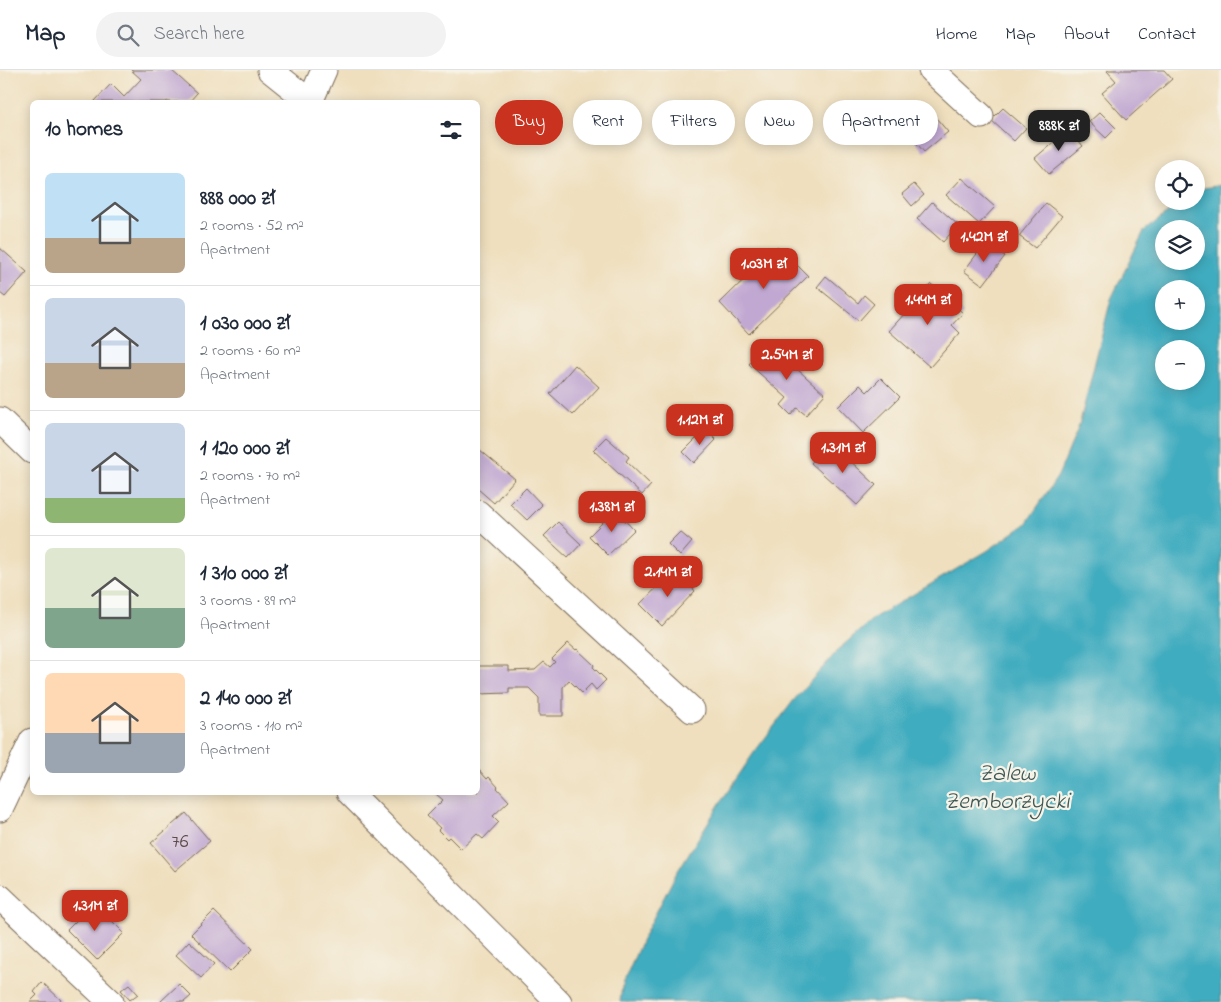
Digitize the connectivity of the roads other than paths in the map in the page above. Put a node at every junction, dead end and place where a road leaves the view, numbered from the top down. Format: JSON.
{"nodes":[{"id":1,"x":270,"y":70,"type":"edge"},
{"id":2,"x":324,"y":70,"type":"edge"},
{"id":3,"x":931,"y":70,"type":"edge"},
{"id":4,"x":308,"y":100,"type":"edge"},
{"id":5,"x":311,"y":100,"type":"edge"},
{"id":6,"x":981,"y":116,"type":"dead end"},
{"id":7,"x":0,"y":420,"type":"edge"},
{"id":8,"x":30,"y":450,"type":"edge"},
{"id":9,"x":480,"y":515,"type":"edge"},
{"id":10,"x":692,"y":710,"type":"dead end"},
{"id":11,"x":30,"y":745,"type":"edge"},
{"id":12,"x":352,"y":795,"type":"edge"},
{"id":13,"x":0,"y":809,"type":"edge"},
{"id":14,"x":0,"y":897,"type":"edge"},
{"id":15,"x":0,"y":918,"type":"edge"},
{"id":16,"x":89,"y":1002,"type":"edge"},
{"id":17,"x":110,"y":1002,"type":"edge"},
{"id":18,"x":559,"y":1002,"type":"edge"}],
"edges":[{"from":1,"to":4,"type":"street"},
{"from":2,"to":5,"type":"street"},
{"from":3,"to":6,"type":"street"},
{"from":7,"to":8,"type":"street"},
{"from":9,"to":10,"type":"street"},
{"from":11,"to":13,"type":"street"},
{"from":12,"to":18,"type":"street"},
{"from":14,"to":17,"type":"street"},
{"from":15,"to":16,"type":"street"}]}
